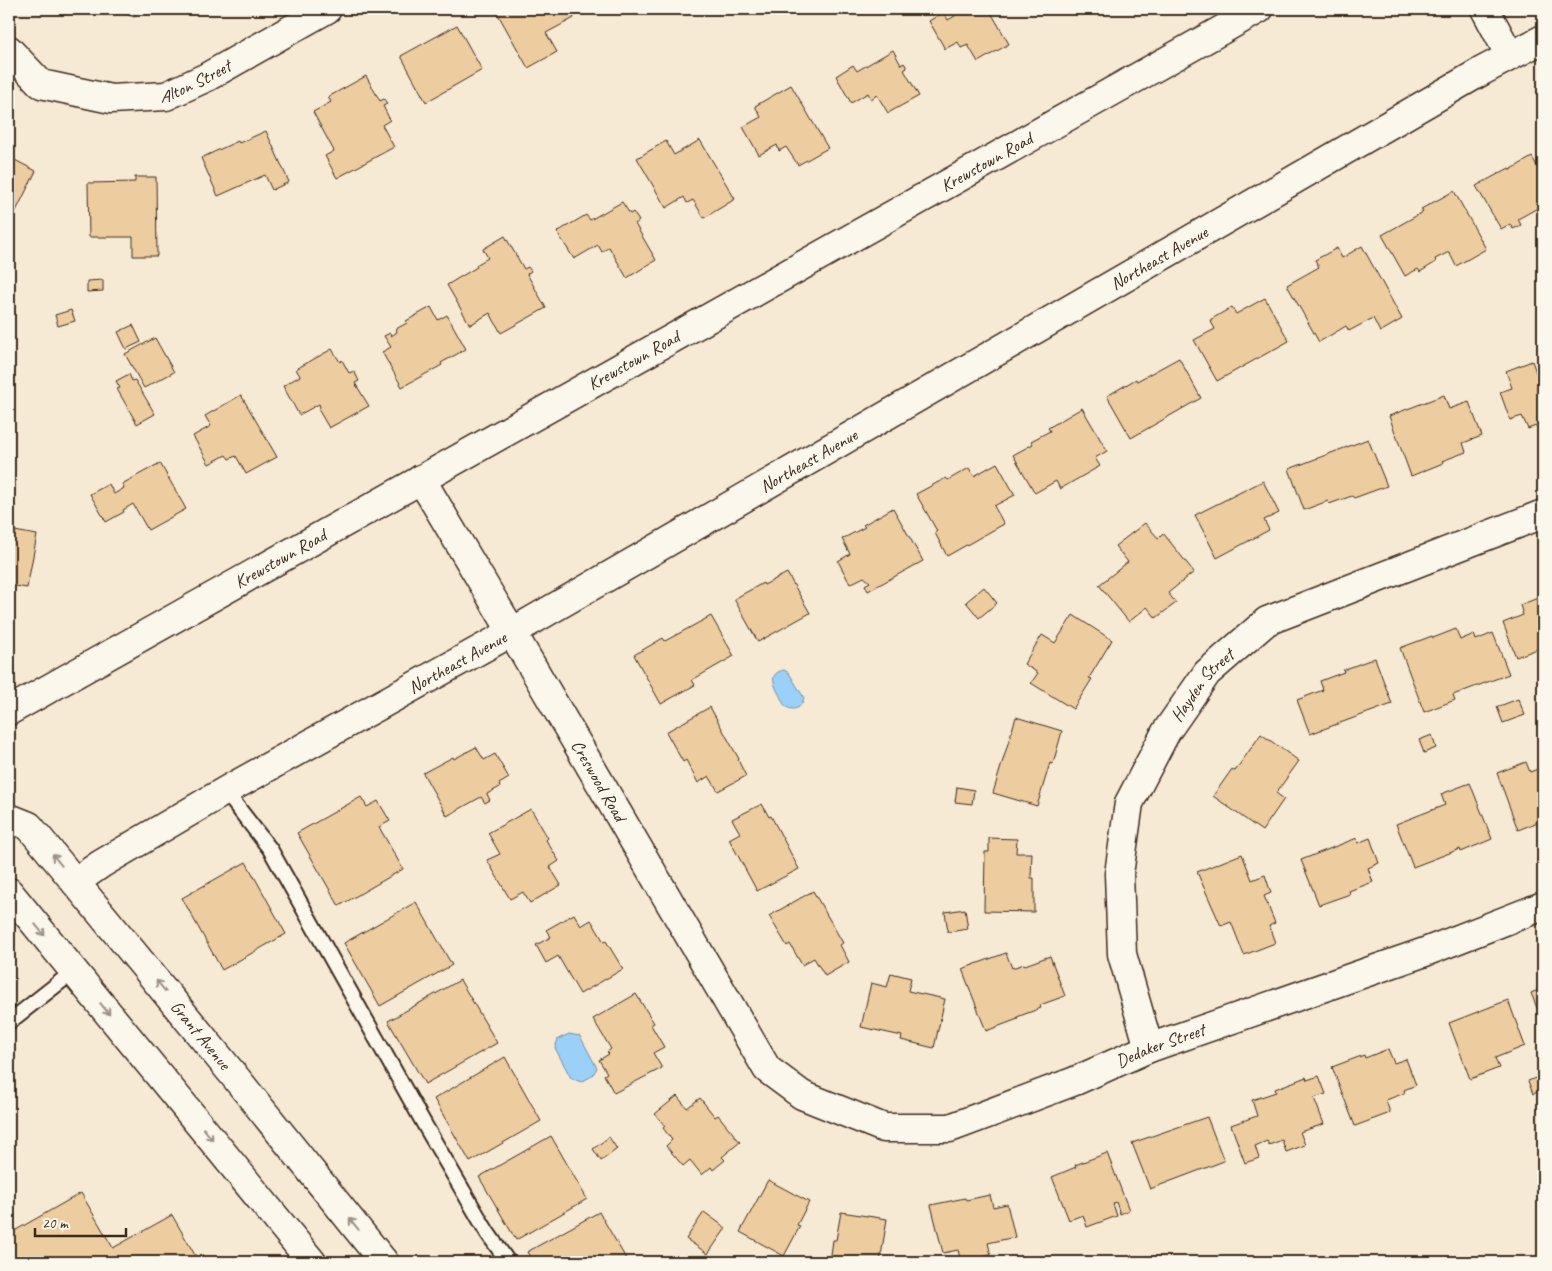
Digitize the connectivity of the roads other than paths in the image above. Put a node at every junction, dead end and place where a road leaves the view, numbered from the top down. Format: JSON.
{"nodes":[{"id":1,"x":327,"y":9,"type":"edge"},
{"id":2,"x":1259,"y":9,"type":"edge"},
{"id":3,"x":1484,"y":9,"type":"edge"},
{"id":4,"x":1543,"y":39,"type":"edge"},
{"id":5,"x":9,"y":50,"type":"edge"},
{"id":6,"x":1510,"y":56,"type":"junction"},
{"id":7,"x":421,"y":479,"type":"junction"},
{"id":8,"x":1543,"y":514,"type":"edge"},
{"id":9,"x":512,"y":632,"type":"junction"},
{"id":10,"x":9,"y":711,"type":"edge"},
{"id":11,"x":225,"y":792,"type":"junction"},
{"id":12,"x":9,"y":818,"type":"edge"},
{"id":13,"x":75,"y":882,"type":"junction"},
{"id":14,"x":9,"y":892,"type":"edge"},
{"id":15,"x":1543,"y":906,"type":"edge"},
{"id":16,"x":74,"y":971,"type":"junction"},
{"id":17,"x":9,"y":1022,"type":"edge"},
{"id":18,"x":1149,"y":1048,"type":"junction"},
{"id":19,"x":780,"y":1078,"type":"joint"},
{"id":20,"x":312,"y":1262,"type":"edge"},
{"id":21,"x":384,"y":1262,"type":"edge"},
{"id":22,"x":508,"y":1262,"type":"edge"}],
"edges":[{"from":1,"to":5,"type":"street","name":"Alton Street"},
{"from":2,"to":7,"type":"street","name":"Krewstown Road"},
{"from":3,"to":6,"type":"street"},
{"from":4,"to":6,"type":"street","name":"Northeast Avenue"},
{"from":6,"to":9,"type":"street","name":"Northeast Avenue"},
{"from":7,"to":9,"type":"street","name":"Creswood Road"},
{"from":7,"to":10,"type":"street","name":"Krewstown Road"},
{"from":8,"to":18,"type":"street","name":"Hayden Street"},
{"from":9,"to":11,"type":"street","name":"Northeast Avenue"},
{"from":9,"to":19,"type":"street","name":"Creswood Road"},
{"from":11,"to":13,"type":"street","name":"Northeast Avenue"},
{"from":11,"to":22,"type":"lane"},
{"from":13,"to":12,"type":"street","name":"Grant Avenue","one_way":true},
{"from":21,"to":13,"type":"street","name":"Grant Avenue","one_way":true},
{"from":14,"to":16,"type":"street","one_way":true},
{"from":15,"to":18,"type":"street","name":"Dedaker Street"},
{"from":16,"to":17,"type":"lane"},
{"from":16,"to":20,"type":"street","one_way":true},
{"from":18,"to":19,"type":"street","name":"Dedaker Street"}]}
